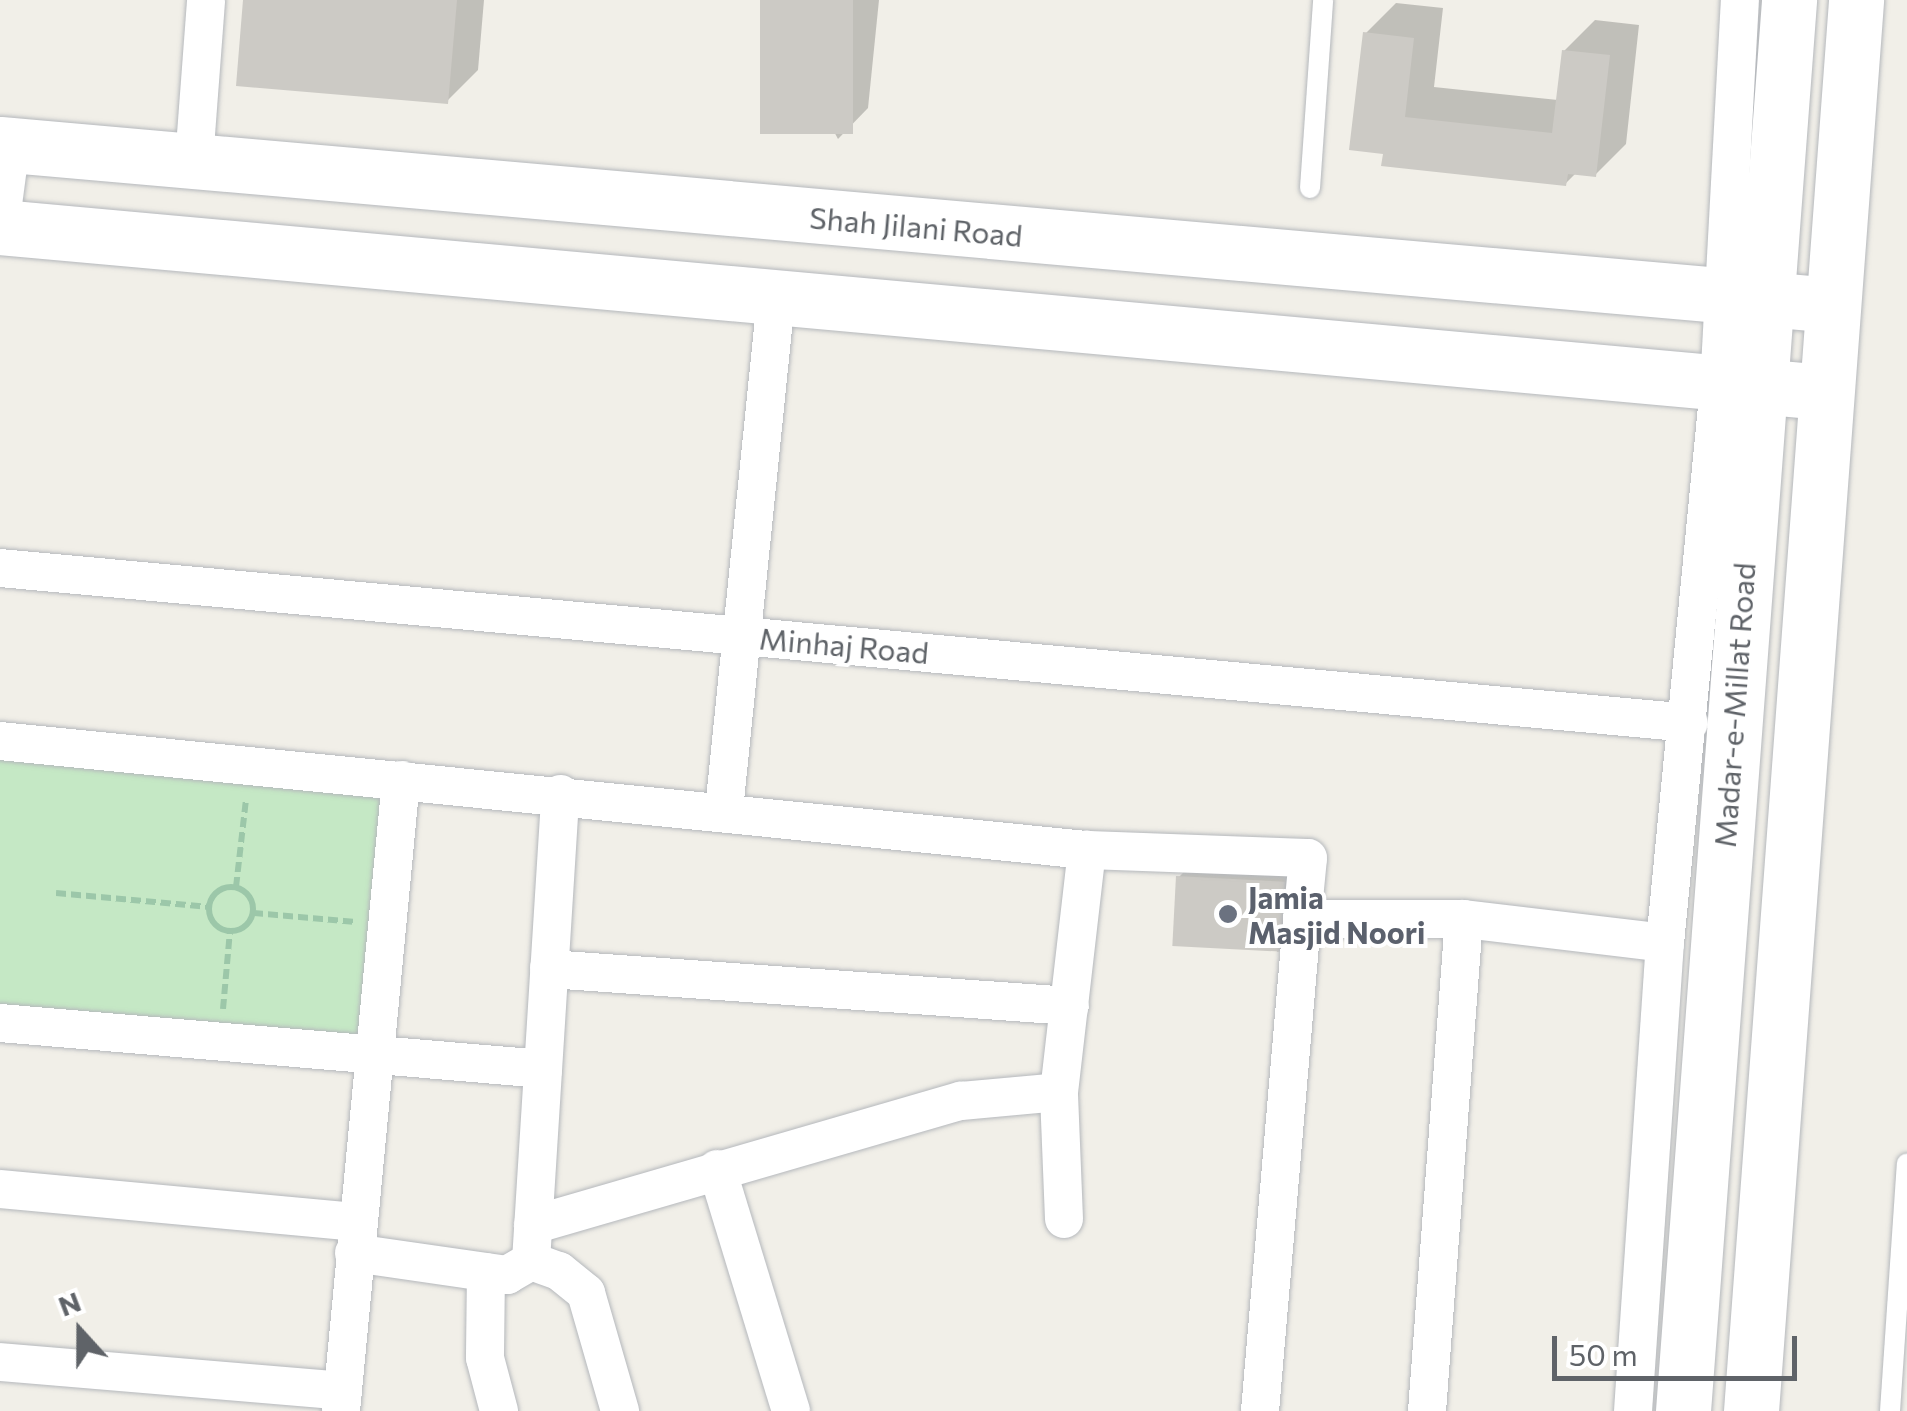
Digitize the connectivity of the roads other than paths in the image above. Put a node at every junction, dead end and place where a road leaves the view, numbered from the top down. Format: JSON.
{"nodes":[{"id":1,"x":206,"y":0,"type":"edge"},
{"id":2,"x":1324,"y":0,"type":"edge"},
{"id":3,"x":1740,"y":0,"type":"edge"},
{"id":4,"x":1789,"y":0,"type":"edge"},
{"id":5,"x":1856,"y":0,"type":"edge"},
{"id":6,"x":5,"y":144,"type":"edge"},
{"id":7,"x":194,"y":161,"type":"junction"},
{"id":8,"x":1310,"y":188,"type":"dead end"},
{"id":9,"x":0,"y":227,"type":"edge"},
{"id":10,"x":776,"y":299,"type":"junction"},
{"id":11,"x":1743,"y":300,"type":"junction"},
{"id":12,"x":1832,"y":305,"type":"junction"},
{"id":13,"x":1738,"y":388,"type":"junction"},
{"id":14,"x":1824,"y":392,"type":"junction"},
{"id":15,"x":0,"y":568,"type":"edge"},
{"id":16,"x":742,"y":636,"type":"junction"},
{"id":17,"x":1688,"y":723,"type":"junction"},
{"id":18,"x":0,"y":741,"type":"edge"},
{"id":19,"x":401,"y":780,"type":"junction"},
{"id":20,"x":560,"y":794,"type":"junction"},
{"id":21,"x":724,"y":810,"type":"junction"},
{"id":22,"x":1087,"y":850,"type":"junction"},
{"id":23,"x":1302,"y":919,"type":"junction"},
{"id":24,"x":1464,"y":919,"type":"junction"},
{"id":25,"x":1665,"y":943,"type":"junction"},
{"id":26,"x":549,"y":969,"type":"junction"},
{"id":27,"x":1070,"y":1006,"type":"junction"},
{"id":28,"x":0,"y":1023,"type":"edge"},
{"id":29,"x":370,"y":1055,"type":"junction"},
{"id":30,"x":543,"y":1069,"type":"junction"},
{"id":31,"x":1059,"y":1092,"type":"junction"},
{"id":32,"x":1907,"y":1164,"type":"edge"},
{"id":33,"x":717,"y":1169,"type":"junction"},
{"id":34,"x":0,"y":1189,"type":"edge"},
{"id":35,"x":1064,"y":1219,"type":"dead end"},
{"id":36,"x":356,"y":1237,"type":"junction"},
{"id":37,"x":532,"y":1243,"type":"junction"},
{"id":38,"x":486,"y":1272,"type":"junction"},
{"id":39,"x":0,"y":1362,"type":"edge"},
{"id":40,"x":342,"y":1401,"type":"edge"},
{"id":41,"x":500,"y":1411,"type":"edge"},
{"id":42,"x":620,"y":1411,"type":"edge"},
{"id":43,"x":790,"y":1411,"type":"edge"},
{"id":44,"x":1260,"y":1411,"type":"edge"},
{"id":45,"x":1427,"y":1411,"type":"edge"},
{"id":46,"x":1633,"y":1411,"type":"edge"},
{"id":47,"x":1683,"y":1411,"type":"edge"},
{"id":48,"x":1751,"y":1411,"type":"edge"},
{"id":49,"x":1890,"y":1411,"type":"edge"}],
"edges":[{"from":1,"to":7,"type":"street"},
{"from":2,"to":8,"type":"lane"},
{"from":3,"to":11,"type":"street"},
{"from":4,"to":11,"type":"street","name":"Madar-e-Millat Road"},
{"from":5,"to":12,"type":"street"},
{"from":6,"to":7,"type":"street","name":"Shah Jilani Road"},
{"from":6,"to":9,"type":"street"},
{"from":7,"to":11,"type":"street","name":"Shah Jilani Road"},
{"from":9,"to":10,"type":"street"},
{"from":10,"to":13,"type":"street"},
{"from":10,"to":16,"type":"street"},
{"from":11,"to":12,"type":"street","name":"Shah Jilani Road"},
{"from":11,"to":13,"type":"street","name":"Madar-e-Millat Road"},
{"from":12,"to":14,"type":"street"},
{"from":13,"to":14,"type":"street"},
{"from":13,"to":17,"type":"street"},
{"from":13,"to":47,"type":"street","name":"Madar-e-Millat Road"},
{"from":14,"to":48,"type":"street"},
{"from":15,"to":16,"type":"street","name":"Minhaj Road"},
{"from":16,"to":17,"type":"street","name":"Minhaj Road"},
{"from":16,"to":21,"type":"street"},
{"from":17,"to":25,"type":"street"},
{"from":18,"to":19,"type":"street"},
{"from":19,"to":20,"type":"street"},
{"from":19,"to":29,"type":"street"},
{"from":20,"to":21,"type":"street"},
{"from":20,"to":26,"type":"street"},
{"from":21,"to":22,"type":"street"},
{"from":22,"to":23,"type":"street"},
{"from":22,"to":27,"type":"street"},
{"from":23,"to":24,"type":"street"},
{"from":23,"to":44,"type":"street"},
{"from":24,"to":25,"type":"street"},
{"from":24,"to":45,"type":"street"},
{"from":25,"to":46,"type":"street"},
{"from":26,"to":27,"type":"street"},
{"from":26,"to":30,"type":"street"},
{"from":27,"to":31,"type":"street"},
{"from":28,"to":29,"type":"street"},
{"from":29,"to":30,"type":"street"},
{"from":29,"to":36,"type":"street"},
{"from":30,"to":37,"type":"street"},
{"from":31,"to":33,"type":"street"},
{"from":31,"to":35,"type":"street"},
{"from":32,"to":49,"type":"lane"},
{"from":33,"to":37,"type":"street"},
{"from":33,"to":43,"type":"street"},
{"from":34,"to":36,"type":"street"},
{"from":36,"to":38,"type":"street"},
{"from":36,"to":40,"type":"street"},
{"from":37,"to":38,"type":"street"},
{"from":37,"to":42,"type":"street"},
{"from":38,"to":41,"type":"street"},
{"from":39,"to":40,"type":"street"}]}
